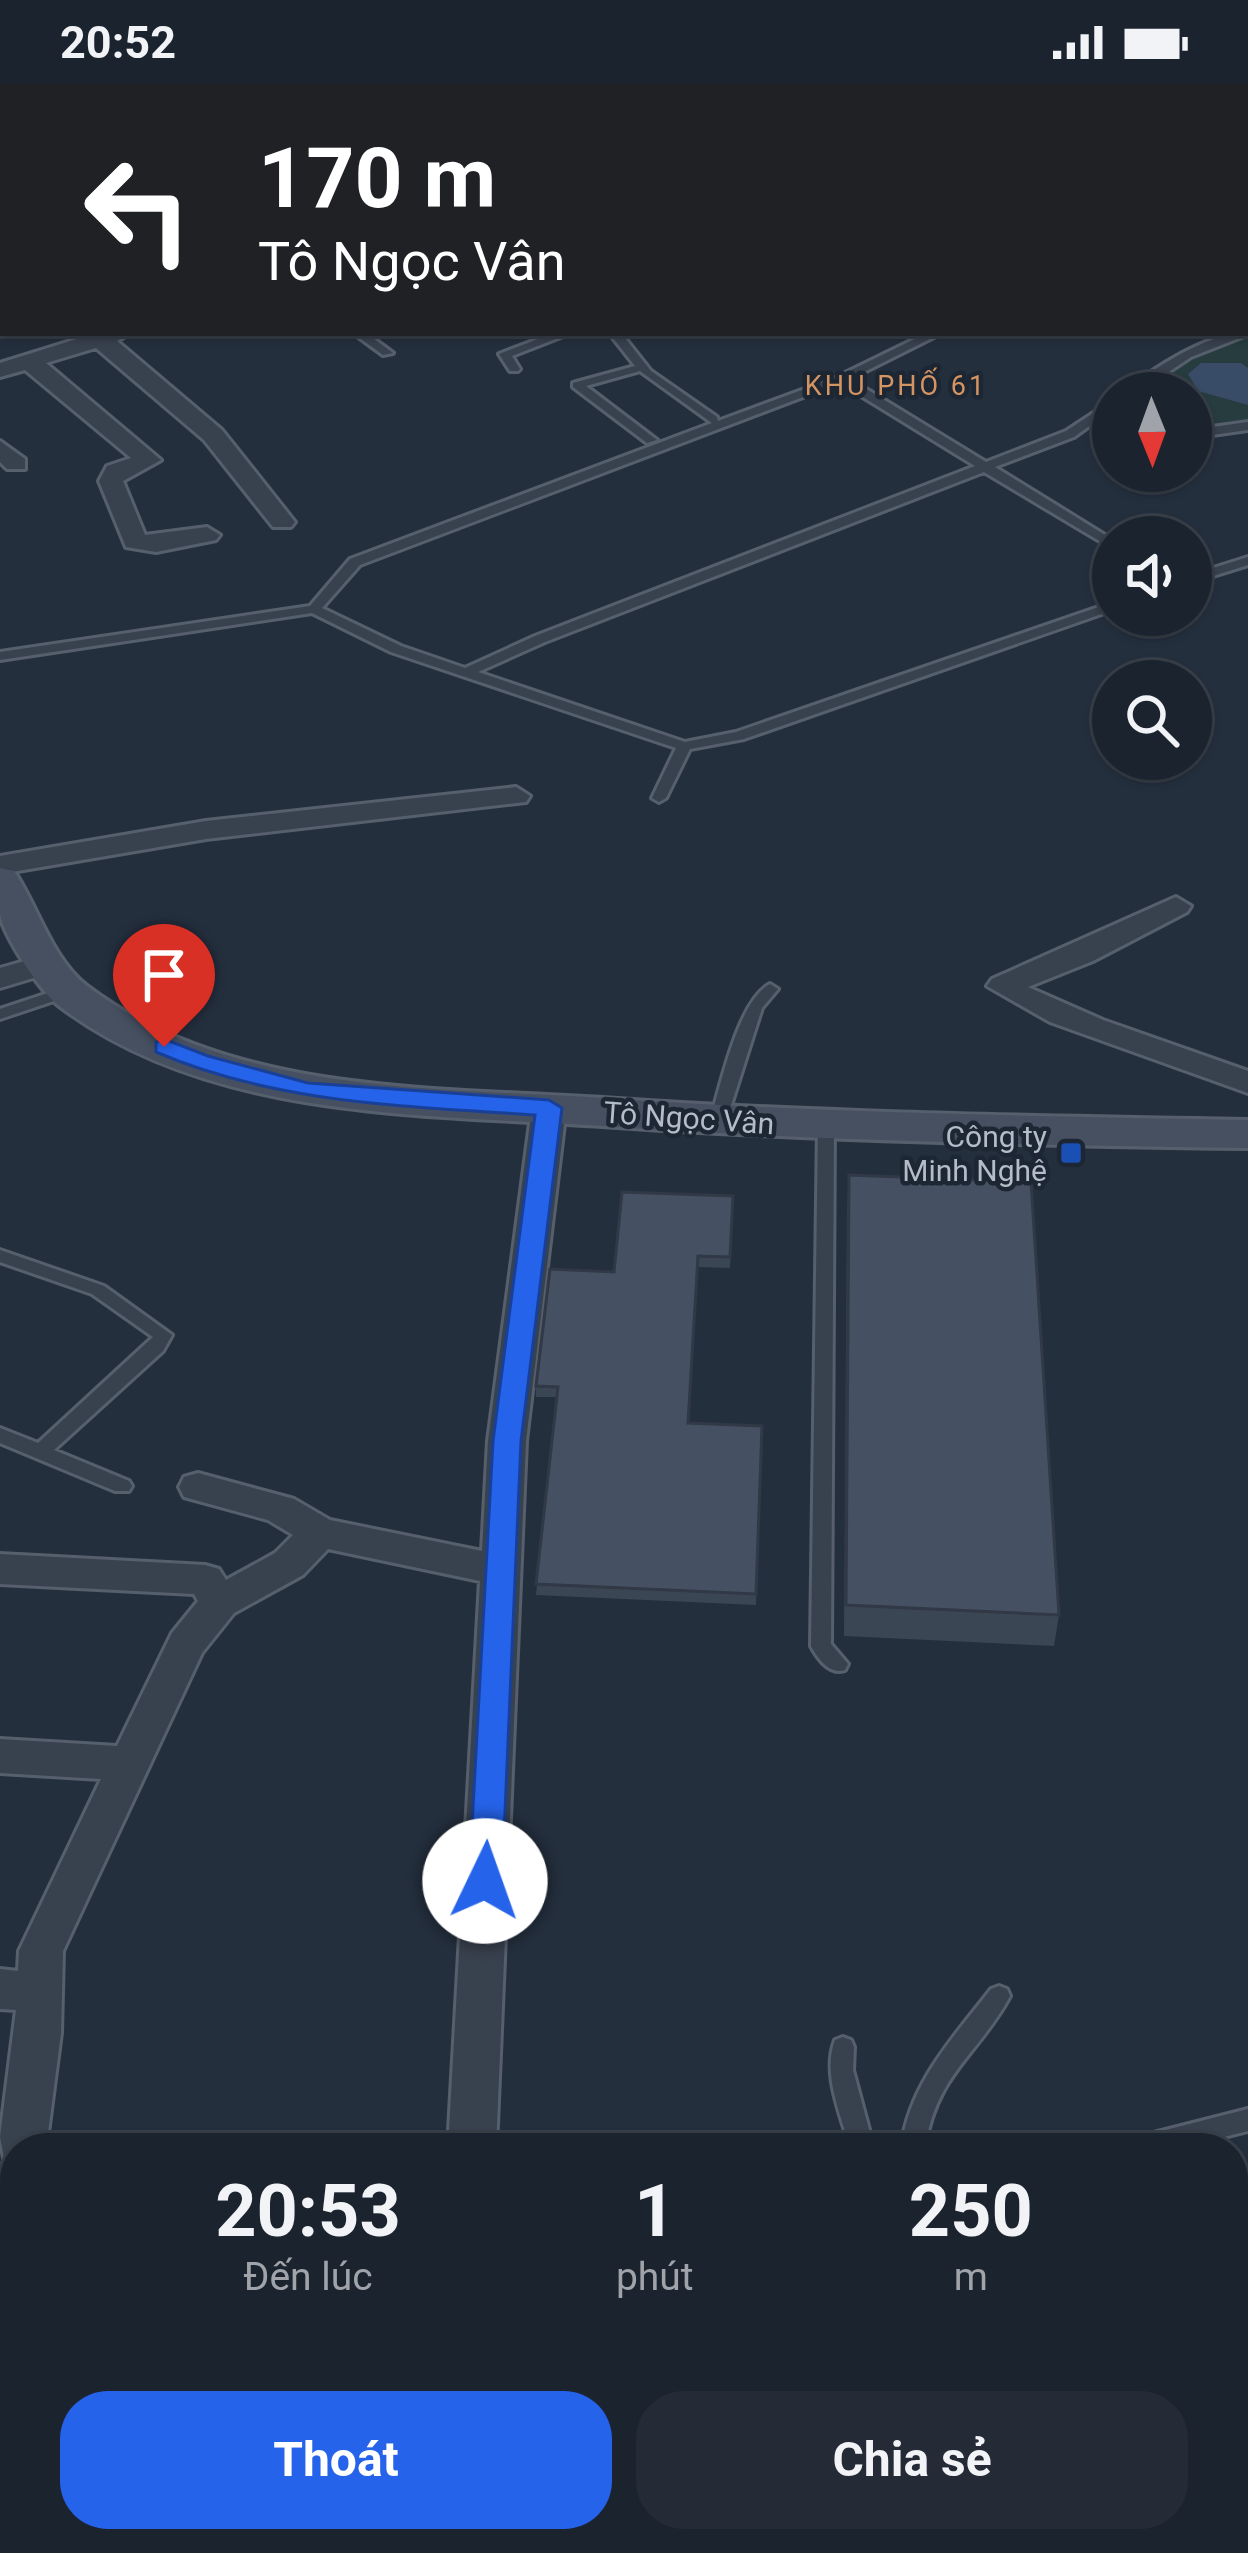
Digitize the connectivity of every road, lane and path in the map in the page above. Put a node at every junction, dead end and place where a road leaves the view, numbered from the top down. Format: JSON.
{"nodes":[{"id":1,"x":110,"y":336,"type":"edge"},
{"id":2,"x":363,"y":336,"type":"edge"},
{"id":3,"x":556,"y":336,"type":"edge"},
{"id":4,"x":617,"y":336,"type":"edge"},
{"id":5,"x":930,"y":336,"type":"edge"},
{"id":6,"x":1235,"y":336,"type":"edge"},
{"id":7,"x":387,"y":353,"type":"dead end"},
{"id":8,"x":29,"y":361,"type":"junction"},
{"id":9,"x":643,"y":367,"type":"junction"},
{"id":10,"x":514,"y":369,"type":"dead end"},
{"id":11,"x":0,"y":370,"type":"edge"},
{"id":12,"x":1161,"y":372,"type":"edge"},
{"id":13,"x":841,"y":379,"type":"junction"},
{"id":14,"x":712,"y":420,"type":"dead end"},
{"id":15,"x":1092,"y":424,"type":"edge"},
{"id":16,"x":1248,"y":426,"type":"edge"},
{"id":17,"x":1212,"y":431,"type":"edge"},
{"id":18,"x":651,"y":440,"type":"dead end"},
{"id":19,"x":986,"y":466,"type":"junction"},
{"id":20,"x":282,"y":522,"type":"dead end"},
{"id":21,"x":1092,"y":532,"type":"edge"},
{"id":22,"x":207,"y":535,"type":"dead end"},
{"id":23,"x":1248,"y":561,"type":"edge"},
{"id":24,"x":1212,"y":573,"type":"edge"},
{"id":25,"x":314,"y":609,"type":"junction"},
{"id":26,"x":1092,"y":613,"type":"edge"},
{"id":27,"x":0,"y":656,"type":"edge"},
{"id":28,"x":467,"y":672,"type":"junction"},
{"id":29,"x":684,"y":746,"type":"junction"},
{"id":30,"x":516,"y":796,"type":"dead end"},
{"id":31,"x":659,"y":798,"type":"dead end"},
{"id":32,"x":0,"y":865,"type":"edge"},
{"id":33,"x":0,"y":880,"type":"edge"},
{"id":34,"x":1176,"y":906,"type":"dead end"},
{"id":35,"x":57,"y":977,"type":"junction"},
{"id":36,"x":0,"y":978,"type":"edge"},
{"id":37,"x":770,"y":989,"type":"dead end"},
{"id":38,"x":0,"y":1014,"type":"edge"},
{"id":39,"x":1248,"y":1082,"type":"edge"},
{"id":40,"x":549,"y":1108,"type":"junction"},
{"id":41,"x":718,"y":1121,"type":"junction"},
{"id":42,"x":826,"y":1126,"type":"junction"},
{"id":43,"x":1248,"y":1134,"type":"edge"},
{"id":44,"x":0,"y":1256,"type":"edge"},
{"id":45,"x":0,"y":1435,"type":"edge"},
{"id":46,"x":42,"y":1450,"type":"junction"},
{"id":47,"x":122,"y":1486,"type":"dead end"},
{"id":48,"x":198,"y":1487,"type":"dead end"},
{"id":49,"x":320,"y":1533,"type":"junction"},
{"id":50,"x":0,"y":1569,"type":"edge"},
{"id":51,"x":500,"y":1570,"type":"junction"},
{"id":52,"x":220,"y":1602,"type":"junction"},
{"id":53,"x":838,"y":1664,"type":"dead end"},
{"id":54,"x":0,"y":1756,"type":"edge"},
{"id":55,"x":130,"y":1764,"type":"junction"},
{"id":56,"x":20,"y":1991,"type":"edge"},
{"id":57,"x":999,"y":1996,"type":"dead end"},
{"id":58,"x":843,"y":2047,"type":"dead end"},
{"id":59,"x":1248,"y":2120,"type":"edge"},
{"id":60,"x":22,"y":2133,"type":"edge"},
{"id":61,"x":473,"y":2133,"type":"edge"},
{"id":62,"x":858,"y":2133,"type":"edge"},
{"id":63,"x":914,"y":2133,"type":"edge"},
{"id":64,"x":1197,"y":2133,"type":"edge"}],
"edges":[{"from":1,"to":8,"type":"street"},
{"from":1,"to":20,"type":"street"},
{"from":2,"to":7,"type":"lane"},
{"from":3,"to":10,"type":"lane"},
{"from":4,"to":9,"type":"lane"},
{"from":5,"to":13,"type":"lane"},
{"from":6,"to":12,"type":"lane"},
{"from":8,"to":11,"type":"street"},
{"from":8,"to":22,"type":"street"},
{"from":9,"to":14,"type":"lane"},
{"from":9,"to":18,"type":"lane"},
{"from":13,"to":19,"type":"lane"},
{"from":13,"to":25,"type":"lane"},
{"from":15,"to":19,"type":"lane"},
{"from":16,"to":17,"type":"lane"},
{"from":19,"to":21,"type":"lane"},
{"from":19,"to":28,"type":"lane"},
{"from":23,"to":24,"type":"lane"},
{"from":25,"to":27,"type":"lane"},
{"from":25,"to":28,"type":"lane"},
{"from":26,"to":29,"type":"lane"},
{"from":28,"to":29,"type":"lane"},
{"from":29,"to":31,"type":"lane"},
{"from":30,"to":32,"type":"street"},
{"from":33,"to":35,"type":"main road","name":"Tô Ngọc Vân"},
{"from":34,"to":39,"type":"street"},
{"from":35,"to":36,"type":"street"},
{"from":35,"to":38,"type":"lane"},
{"from":35,"to":40,"type":"main road","name":"Tô Ngọc Vân"},
{"from":37,"to":41,"type":"lane"},
{"from":40,"to":41,"type":"main road","name":"Tô Ngọc Vân"},
{"from":40,"to":51,"type":"street"},
{"from":41,"to":42,"type":"main road","name":"Tô Ngọc Vân"},
{"from":42,"to":43,"type":"main road","name":"Tô Ngọc Vân"},
{"from":42,"to":53,"type":"lane"},
{"from":44,"to":46,"type":"lane"},
{"from":45,"to":46,"type":"lane"},
{"from":46,"to":47,"type":"lane"},
{"from":48,"to":49,"type":"street"},
{"from":49,"to":51,"type":"street"},
{"from":49,"to":52,"type":"street"},
{"from":50,"to":52,"type":"street"},
{"from":51,"to":61,"type":"street"},
{"from":52,"to":55,"type":"street"},
{"from":54,"to":55,"type":"street"},
{"from":55,"to":56,"type":"street"},
{"from":56,"to":60,"type":"street"},
{"from":57,"to":63,"type":"lane"},
{"from":58,"to":62,"type":"lane"},
{"from":59,"to":64,"type":"lane"}]}
